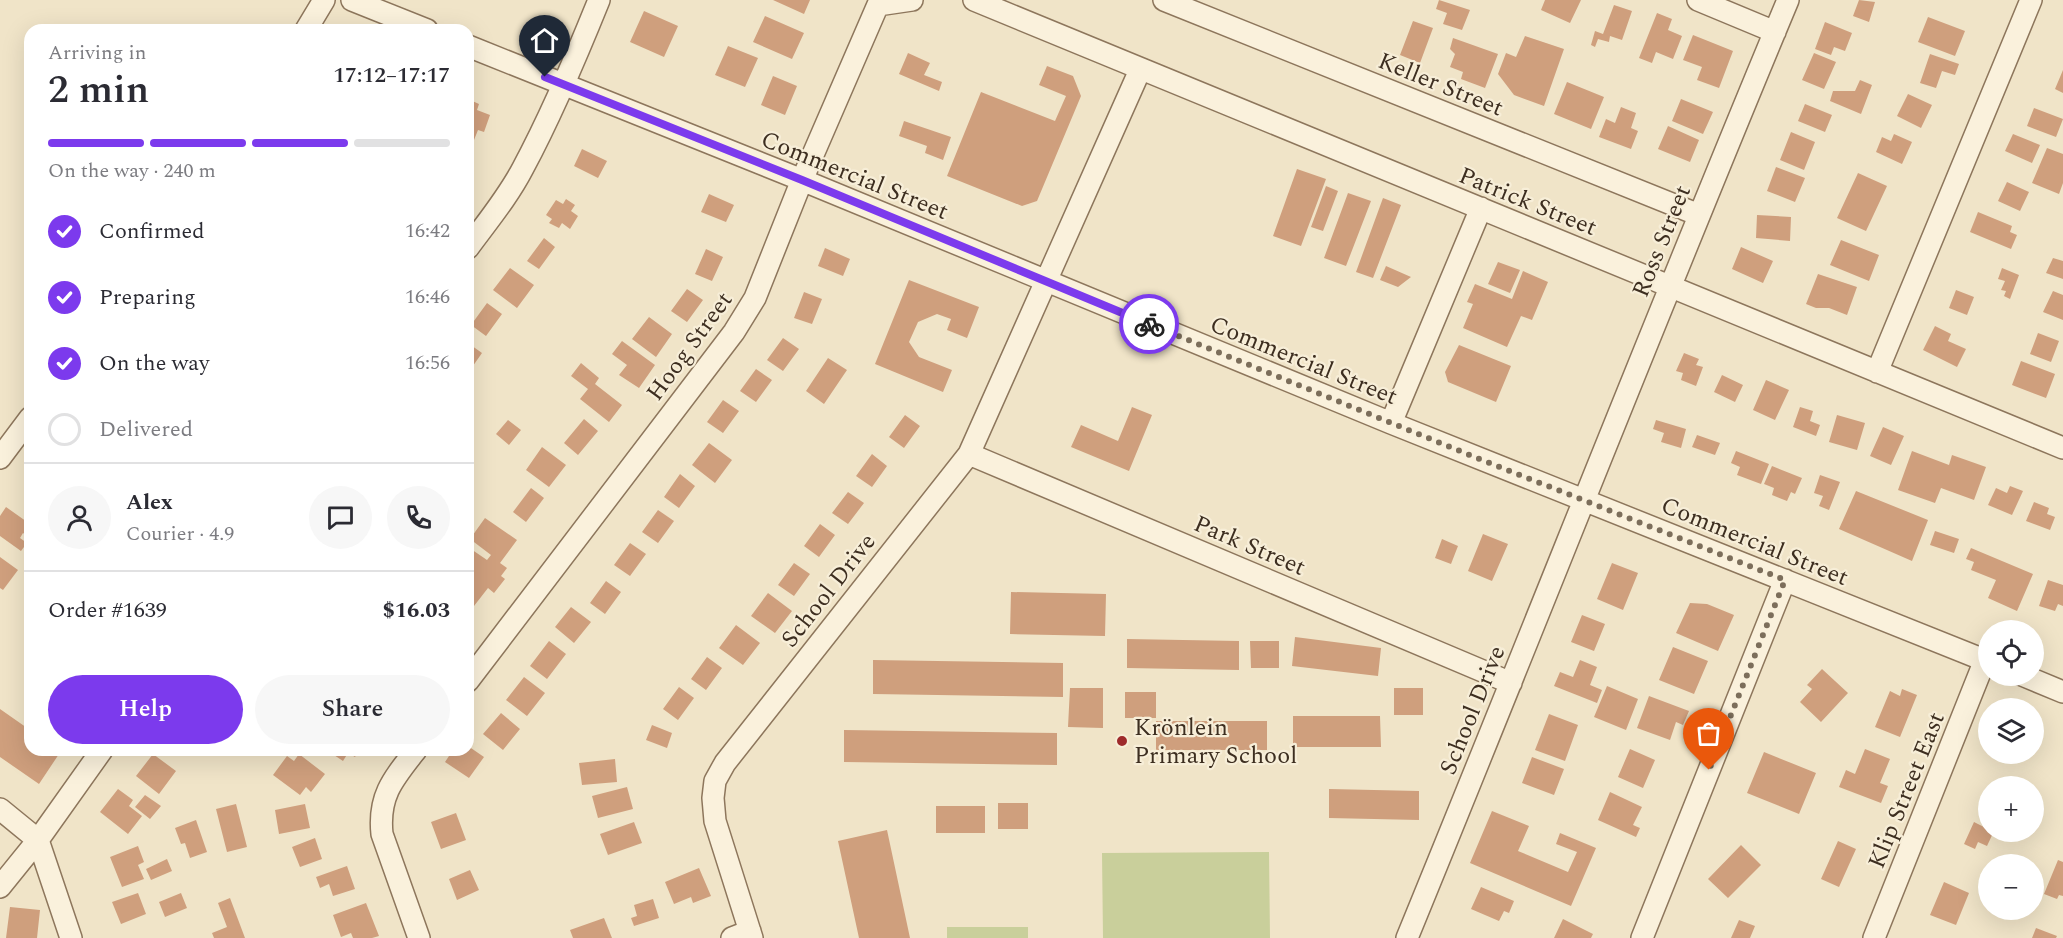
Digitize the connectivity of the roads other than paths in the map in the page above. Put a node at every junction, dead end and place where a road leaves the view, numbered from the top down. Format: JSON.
{"nodes":[{"id":1,"x":324,"y":0,"type":"edge"},
{"id":2,"x":352,"y":0,"type":"edge"},
{"id":3,"x":599,"y":0,"type":"edge"},
{"id":4,"x":912,"y":0,"type":"edge"},
{"id":5,"x":974,"y":0,"type":"edge"},
{"id":6,"x":1164,"y":0,"type":"edge"},
{"id":7,"x":1698,"y":0,"type":"edge"},
{"id":8,"x":1788,"y":0,"type":"edge"},
{"id":9,"x":2031,"y":0,"type":"edge"},
{"id":10,"x":879,"y":3,"type":"edge"},
{"id":11,"x":310,"y":24,"type":"edge"},
{"id":12,"x":412,"y":24,"type":"edge"},
{"id":13,"x":1775,"y":32,"type":"junction"},
{"id":14,"x":474,"y":48,"type":"edge"},
{"id":15,"x":1140,"y":70,"type":"junction"},
{"id":16,"x":564,"y":85,"type":"junction"},
{"id":17,"x":802,"y":180,"type":"junction"},
{"id":18,"x":1481,"y":208,"type":"junction"},
{"id":19,"x":1699,"y":214,"type":"junction"},
{"id":20,"x":474,"y":240,"type":"edge"},
{"id":21,"x":1046,"y":281,"type":"junction"},
{"id":22,"x":1670,"y":287,"type":"junction"},
{"id":23,"x":1877,"y":372,"type":"junction"},
{"id":24,"x":1391,"y":423,"type":"junction"},
{"id":25,"x":24,"y":426,"type":"edge"},
{"id":26,"x":2063,"y":448,"type":"edge"},
{"id":27,"x":969,"y":454,"type":"junction"},
{"id":28,"x":0,"y":458,"type":"edge"},
{"id":29,"x":1585,"y":501,"type":"junction"},
{"id":30,"x":1785,"y":580,"type":"junction"},
{"id":31,"x":1978,"y":657,"type":"edge"},
{"id":32,"x":474,"y":673,"type":"edge"},
{"id":33,"x":1511,"y":683,"type":"junction"},
{"id":34,"x":1978,"y":683,"type":"edge"},
{"id":35,"x":2044,"y":684,"type":"edge"},
{"id":36,"x":2063,"y":692,"type":"edge"},
{"id":37,"x":98,"y":756,"type":"edge"},
{"id":38,"x":411,"y":756,"type":"edge"},
{"id":39,"x":0,"y":809,"type":"edge"},
{"id":40,"x":38,"y":840,"type":"junction"},
{"id":41,"x":0,"y":887,"type":"edge"},
{"id":42,"x":745,"y":936,"type":"edge"},
{"id":43,"x":71,"y":938,"type":"edge"},
{"id":44,"x":419,"y":938,"type":"edge"},
{"id":45,"x":1407,"y":938,"type":"edge"},
{"id":46,"x":1642,"y":938,"type":"edge"},
{"id":47,"x":1874,"y":938,"type":"edge"}],
"edges":[{"from":1,"to":11,"type":"street"},
{"from":2,"to":12,"type":"street"},
{"from":3,"to":16,"type":"street"},
{"from":4,"to":10,"type":"street"},
{"from":5,"to":15,"type":"street","name":"Patrick Street"},
{"from":6,"to":19,"type":"street","name":"Keller Street"},
{"from":7,"to":13,"type":"street"},
{"from":8,"to":13,"type":"street","name":"Ross Street"},
{"from":9,"to":23,"type":"street"},
{"from":10,"to":17,"type":"street","name":"Hoog Street"},
{"from":13,"to":19,"type":"street","name":"Ross Street"},
{"from":14,"to":16,"type":"street","name":"Commercial Street"},
{"from":15,"to":18,"type":"street","name":"Patrick Street"},
{"from":15,"to":21,"type":"street","name":"School Drive"},
{"from":16,"to":17,"type":"street","name":"Commercial Street"},
{"from":16,"to":20,"type":"street"},
{"from":17,"to":21,"type":"street","name":"Commercial Street"},
{"from":17,"to":32,"type":"street","name":"Hoog Street"},
{"from":18,"to":22,"type":"street","name":"Patrick Street"},
{"from":18,"to":24,"type":"street"},
{"from":19,"to":22,"type":"street","name":"Ross Street"},
{"from":21,"to":24,"type":"street","name":"Commercial Street"},
{"from":21,"to":27,"type":"street","name":"School Drive"},
{"from":22,"to":23,"type":"street","name":"Patrick Street"},
{"from":22,"to":29,"type":"street","name":"Ross Street"},
{"from":23,"to":26,"type":"street","name":"Patrick Street"},
{"from":24,"to":29,"type":"street","name":"Commercial Street"},
{"from":25,"to":28,"type":"street"},
{"from":27,"to":33,"type":"street","name":"Park Street"},
{"from":27,"to":42,"type":"street","name":"School Drive"},
{"from":29,"to":30,"type":"street","name":"Commercial Street"},
{"from":29,"to":33,"type":"street","name":"School Drive"},
{"from":30,"to":31,"type":"street","name":"Commercial Street"},
{"from":30,"to":46,"type":"street"},
{"from":33,"to":45,"type":"street","name":"School Drive"},
{"from":34,"to":47,"type":"street","name":"Klip Street East"},
{"from":35,"to":36,"type":"street"},
{"from":37,"to":40,"type":"street"},
{"from":38,"to":44,"type":"street"},
{"from":39,"to":40,"type":"street"},
{"from":40,"to":41,"type":"street"},
{"from":40,"to":43,"type":"street"}]}
